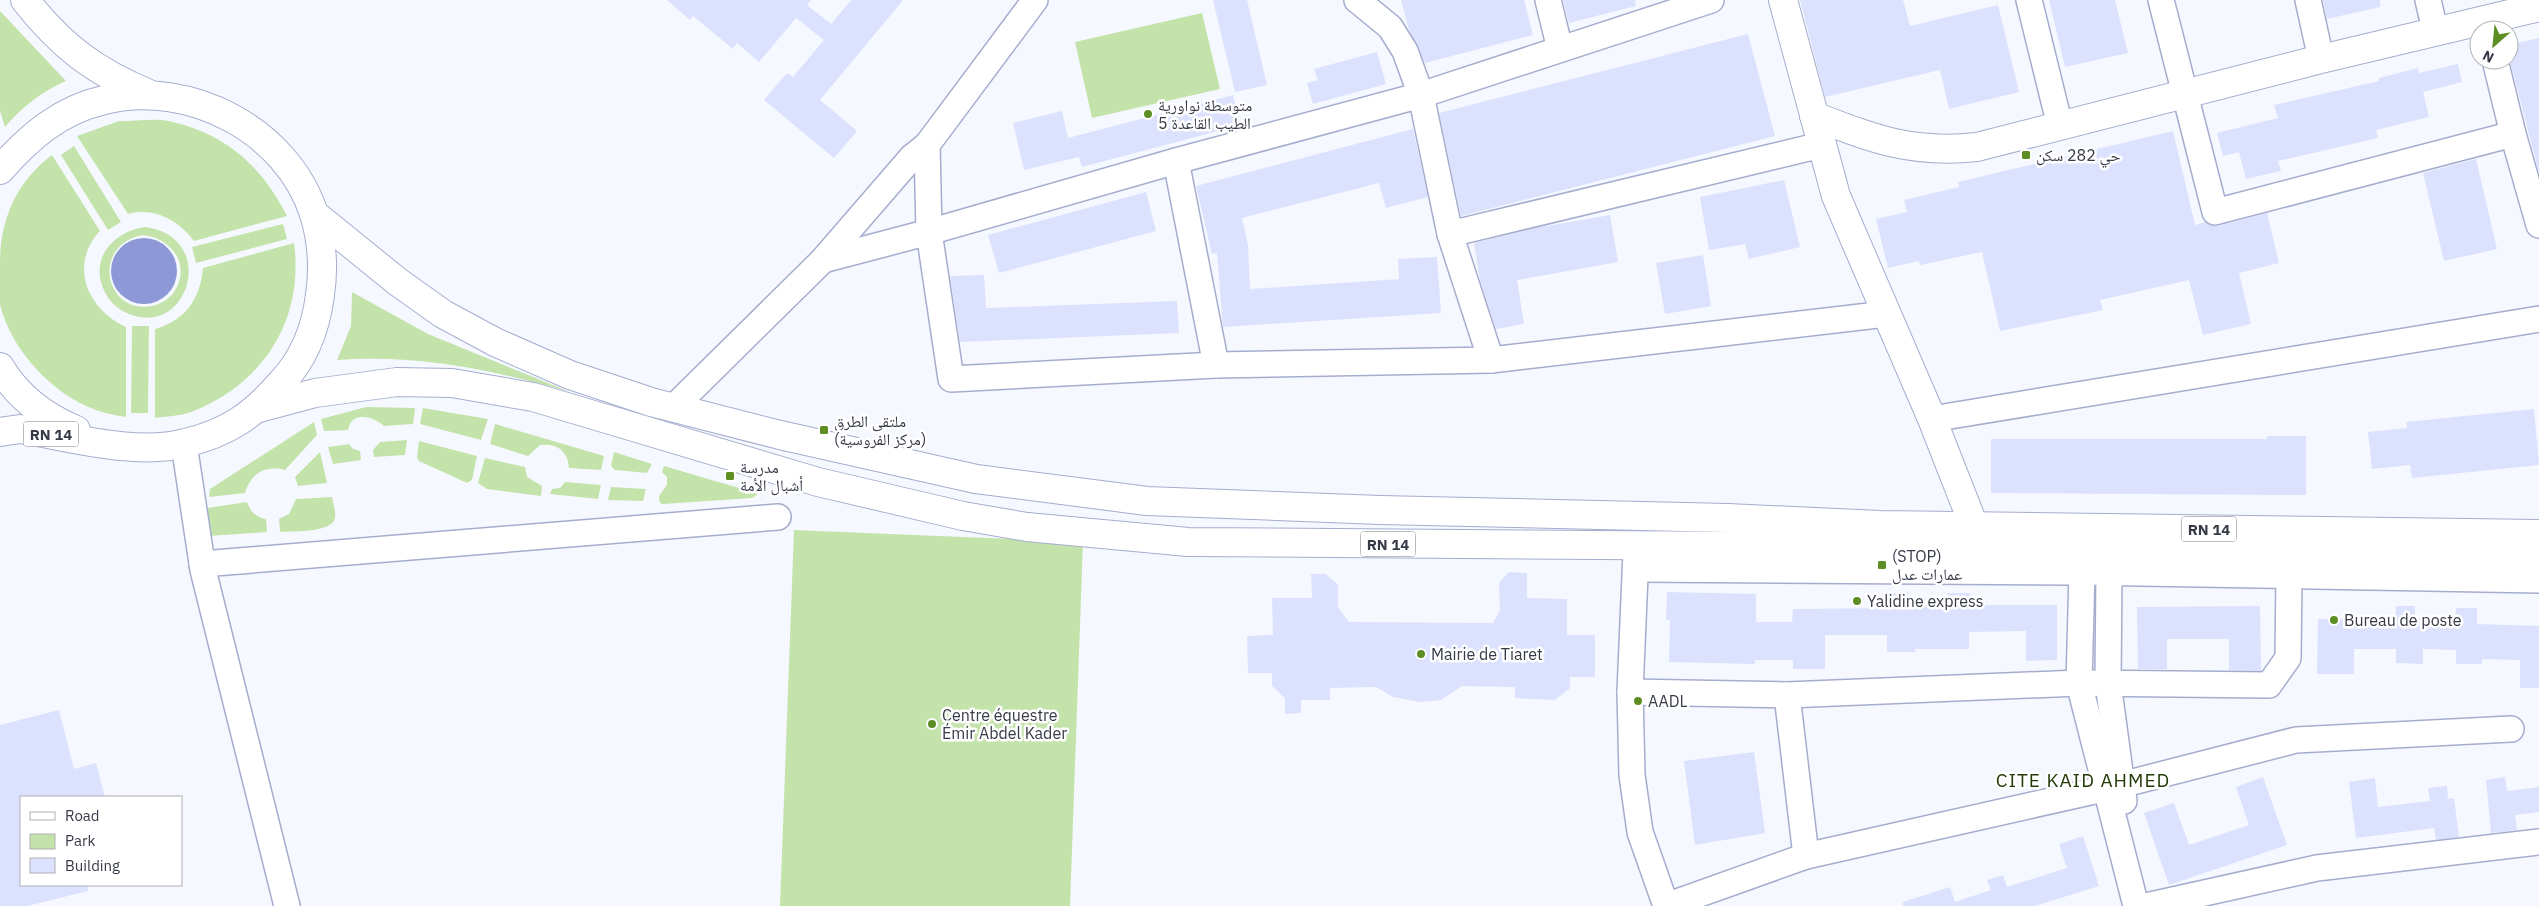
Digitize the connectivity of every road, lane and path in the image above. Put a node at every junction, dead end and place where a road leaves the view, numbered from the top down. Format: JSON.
{"nodes":[{"id":1,"x":26,"y":0,"type":"edge"},
{"id":2,"x":1035,"y":0,"type":"edge"},
{"id":3,"x":1357,"y":0,"type":"edge"},
{"id":4,"x":1548,"y":0,"type":"edge"},
{"id":5,"x":1711,"y":0,"type":"edge"},
{"id":6,"x":1783,"y":0,"type":"edge"},
{"id":7,"x":2029,"y":0,"type":"edge"},
{"id":8,"x":2161,"y":0,"type":"edge"},
{"id":9,"x":2308,"y":0,"type":"edge"},
{"id":10,"x":2428,"y":0,"type":"edge"},
{"id":11,"x":2538,"y":4,"type":"edge"},
{"id":12,"x":2497,"y":20,"type":"edge"},
{"id":13,"x":2469,"y":26,"type":"edge"},
{"id":14,"x":2435,"y":30,"type":"junction"},
{"id":15,"x":1560,"y":49,"type":"junction"},
{"id":16,"x":2321,"y":59,"type":"junction"},
{"id":17,"x":2498,"y":70,"type":"edge"},
{"id":18,"x":150,"y":94,"type":"junction"},
{"id":19,"x":1421,"y":94,"type":"junction"},
{"id":20,"x":2185,"y":94,"type":"junction"},
{"id":21,"x":1814,"y":116,"type":"junction"},
{"id":22,"x":2060,"y":126,"type":"junction"},
{"id":23,"x":2513,"y":134,"type":"junction"},
{"id":24,"x":927,"y":145,"type":"junction"},
{"id":25,"x":1821,"y":145,"type":"junction"},
{"id":26,"x":1176,"y":161,"type":"junction"},
{"id":27,"x":0,"y":170,"type":"edge"},
{"id":28,"x":314,"y":214,"type":"junction"},
{"id":29,"x":2539,"y":225,"type":"edge"},
{"id":30,"x":929,"y":232,"type":"junction"},
{"id":31,"x":1450,"y":234,"type":"junction"},
{"id":32,"x":823,"y":260,"type":"junction"},
{"id":33,"x":1886,"y":314,"type":"junction"},
{"id":34,"x":2539,"y":319,"type":"edge"},
{"id":35,"x":1491,"y":360,"type":"junction"},
{"id":36,"x":1216,"y":365,"type":"junction"},
{"id":37,"x":0,"y":367,"type":"edge"},
{"id":38,"x":675,"y":406,"type":"junction"},
{"id":39,"x":258,"y":408,"type":"junction"},
{"id":40,"x":1932,"y":419,"type":"junction"},
{"id":41,"x":0,"y":432,"type":"edge"},
{"id":42,"x":102,"y":442,"type":"junction"},
{"id":43,"x":184,"y":444,"type":"junction"},
{"id":44,"x":778,"y":517,"type":"dead end"},
{"id":45,"x":1974,"y":526,"type":"junction"},
{"id":46,"x":2539,"y":534,"type":"edge"},
{"id":47,"x":1637,"y":557,"type":"junction"},
{"id":48,"x":2539,"y":560,"type":"edge"},
{"id":49,"x":202,"y":564,"type":"junction"},
{"id":50,"x":2082,"y":572,"type":"junction"},
{"id":51,"x":2109,"y":573,"type":"junction"},
{"id":52,"x":2289,"y":576,"type":"junction"},
{"id":53,"x":2539,"y":580,"type":"edge"},
{"id":54,"x":2079,"y":683,"type":"junction"},
{"id":55,"x":2108,"y":683,"type":"junction"},
{"id":56,"x":1630,"y":692,"type":"junction"},
{"id":57,"x":1787,"y":695,"type":"junction"},
{"id":58,"x":2511,"y":729,"type":"dead end"},
{"id":59,"x":2113,"y":787,"type":"junction"},
{"id":60,"x":2539,"y":842,"type":"edge"},
{"id":61,"x":1806,"y":856,"type":"junction"},
{"id":62,"x":2139,"y":905,"type":"edge"},
{"id":63,"x":287,"y":906,"type":"edge"},
{"id":64,"x":1666,"y":906,"type":"edge"}],
"edges":[{"from":1,"to":18,"type":"main road"},
{"from":2,"to":24,"type":"street"},
{"from":3,"to":19,"type":"street"},
{"from":4,"to":15,"type":"street"},
{"from":5,"to":15,"type":"street"},
{"from":6,"to":21,"type":"main road"},
{"from":7,"to":22,"type":"street"},
{"from":8,"to":20,"type":"street"},
{"from":9,"to":16,"type":"street"},
{"from":10,"to":14,"type":"street"},
{"from":11,"to":12,"type":"main road"},
{"from":13,"to":14,"type":"main road"},
{"from":14,"to":16,"type":"main road"},
{"from":15,"to":19,"type":"street"},
{"from":16,"to":20,"type":"main road"},
{"from":17,"to":23,"type":"street"},
{"from":18,"to":27,"type":"main road"},
{"from":18,"to":28,"type":"main road"},
{"from":19,"to":26,"type":"street"},
{"from":19,"to":31,"type":"street"},
{"from":20,"to":22,"type":"main road"},
{"from":20,"to":23,"type":"street"},
{"from":21,"to":22,"type":"main road"},
{"from":21,"to":25,"type":"main road"},
{"from":23,"to":29,"type":"street"},
{"from":24,"to":30,"type":"street"},
{"from":24,"to":32,"type":"street"},
{"from":25,"to":31,"type":"street"},
{"from":25,"to":33,"type":"main road"},
{"from":26,"to":30,"type":"street"},
{"from":26,"to":36,"type":"street"},
{"from":28,"to":38,"type":"main road","number":"RN 14"},
{"from":28,"to":39,"type":"main road"},
{"from":30,"to":32,"type":"street"},
{"from":30,"to":36,"type":"street"},
{"from":31,"to":35,"type":"street"},
{"from":32,"to":38,"type":"street"},
{"from":33,"to":35,"type":"street"},
{"from":33,"to":40,"type":"main road"},
{"from":34,"to":40,"type":"street"},
{"from":35,"to":36,"type":"street"},
{"from":37,"to":42,"type":"main road"},
{"from":38,"to":45,"type":"main road","number":"RN 14"},
{"from":39,"to":43,"type":"main road"},
{"from":39,"to":47,"type":"main road","number":"RN 14"},
{"from":40,"to":45,"type":"main road"},
{"from":41,"to":42,"type":"main road","number":"RN 14"},
{"from":42,"to":43,"type":"main road"},
{"from":43,"to":49,"type":"street"},
{"from":44,"to":49,"type":"street"},
{"from":45,"to":46,"type":"main road","number":"RN 14"},
{"from":47,"to":48,"type":"main road","number":"RN 14"},
{"from":47,"to":50,"type":"street"},
{"from":47,"to":56,"type":"street"},
{"from":49,"to":63,"type":"street"},
{"from":50,"to":51,"type":"street"},
{"from":50,"to":54,"type":"street"},
{"from":51,"to":52,"type":"street"},
{"from":51,"to":55,"type":"street"},
{"from":52,"to":53,"type":"street"},
{"from":52,"to":55,"type":"street"},
{"from":54,"to":55,"type":"street"},
{"from":54,"to":57,"type":"street"},
{"from":54,"to":59,"type":"street"},
{"from":55,"to":59,"type":"street"},
{"from":56,"to":57,"type":"street"},
{"from":56,"to":64,"type":"street"},
{"from":57,"to":61,"type":"street"},
{"from":58,"to":59,"type":"street"},
{"from":59,"to":61,"type":"street"},
{"from":59,"to":62,"type":"street"},
{"from":60,"to":62,"type":"street"},
{"from":61,"to":64,"type":"street"}]}
